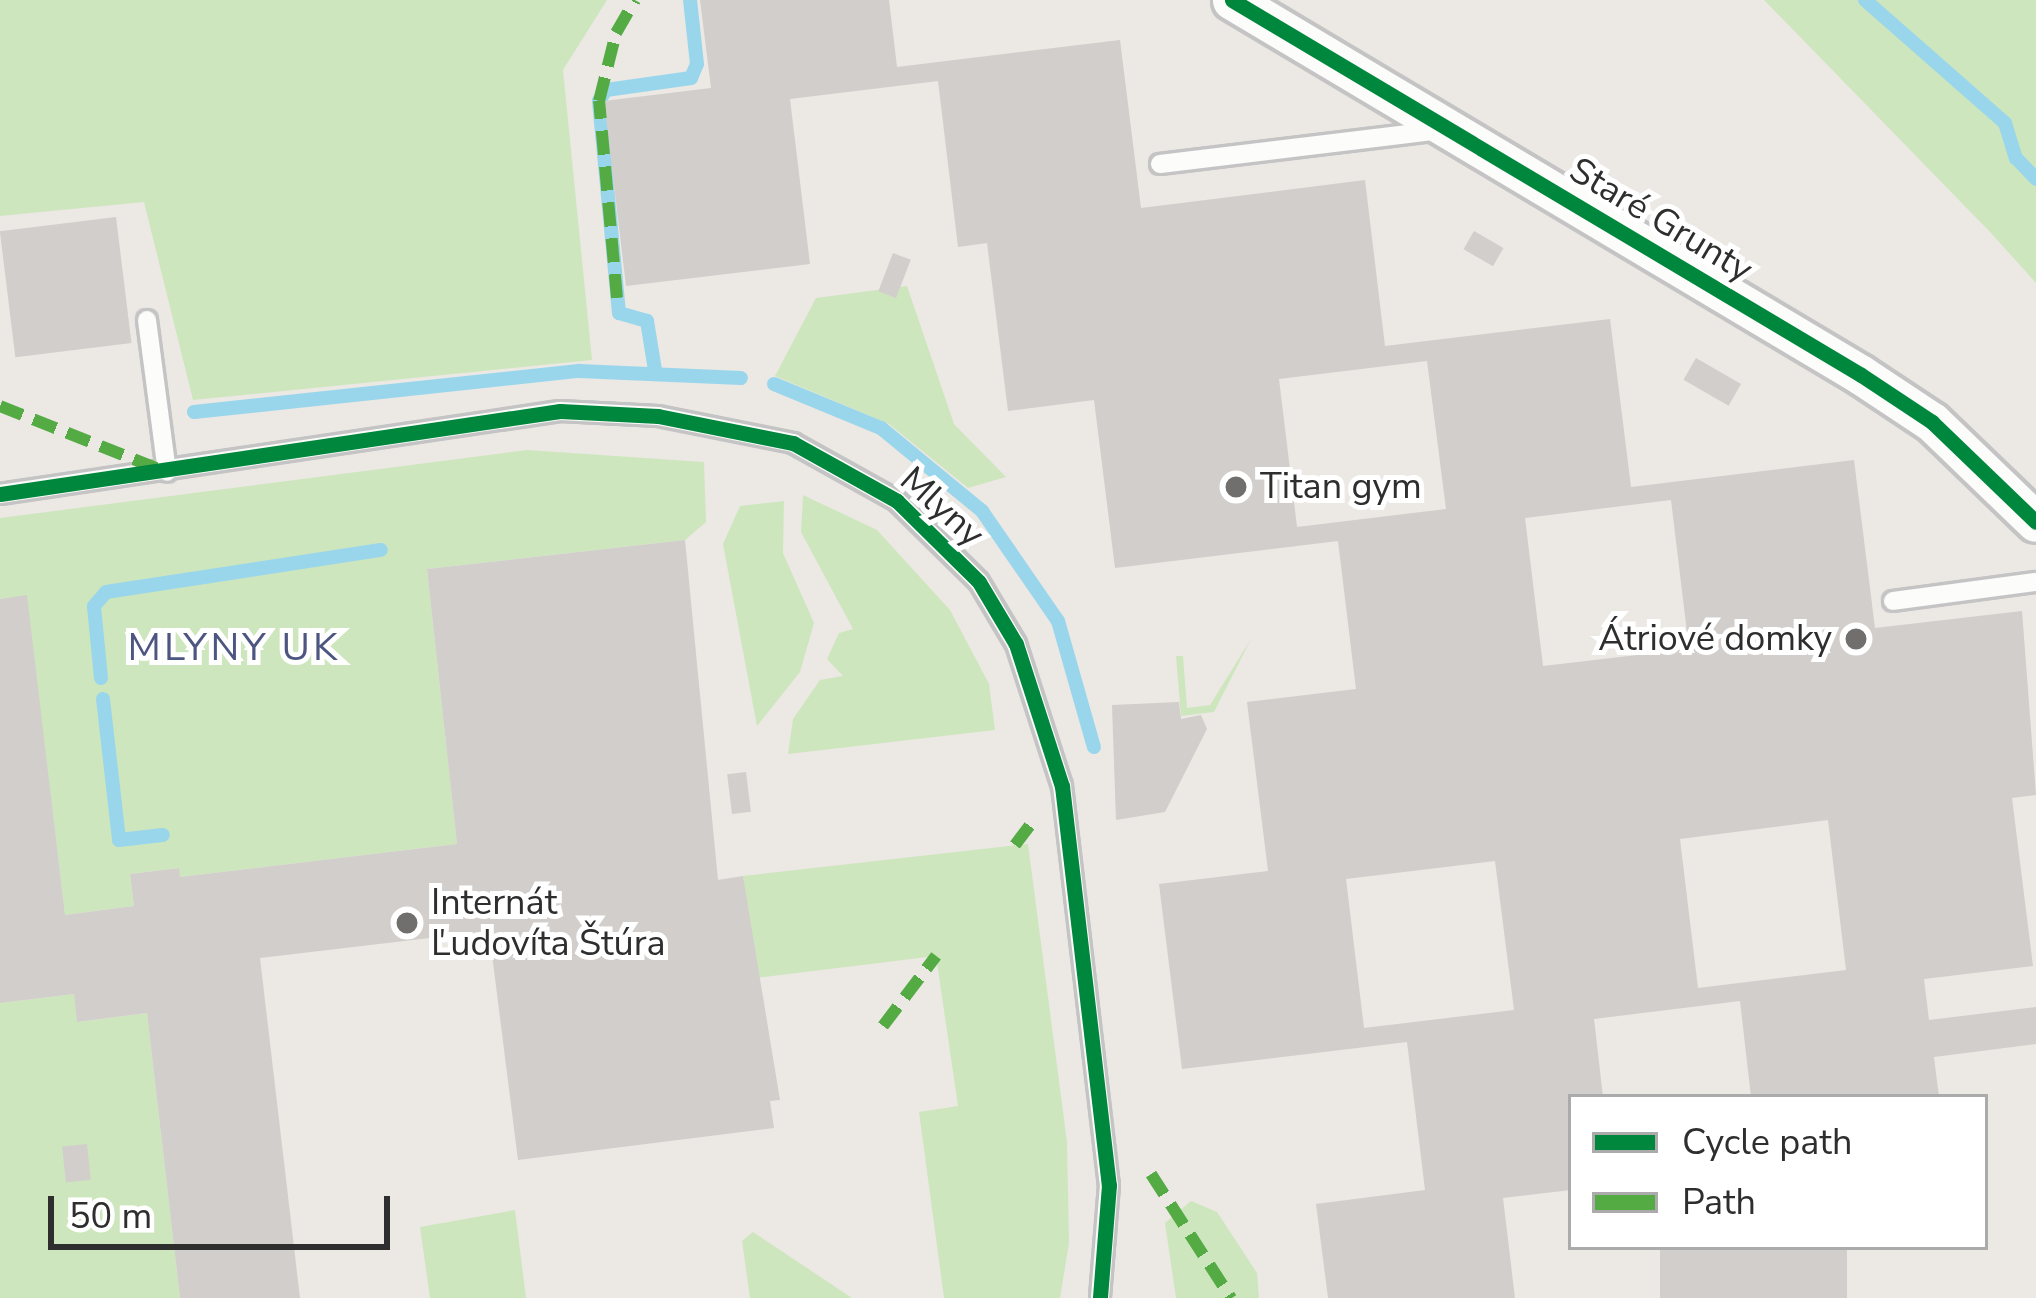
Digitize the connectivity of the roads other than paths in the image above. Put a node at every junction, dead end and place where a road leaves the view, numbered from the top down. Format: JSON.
{"nodes":[{"id":1,"x":1232,"y":0,"type":"edge"},
{"id":2,"x":1448,"y":129,"type":"junction"},
{"id":3,"x":1160,"y":164,"type":"dead end"},
{"id":4,"x":147,"y":320,"type":"dead end"},
{"id":5,"x":167,"y":472,"type":"junction"},
{"id":6,"x":0,"y":494,"type":"edge"},
{"id":7,"x":2036,"y":523,"type":"edge"},
{"id":8,"x":2036,"y":582,"type":"edge"},
{"id":9,"x":1894,"y":601,"type":"dead end"},
{"id":10,"x":1100,"y":1298,"type":"edge"}],
"edges":[{"from":1,"to":2,"type":"street","name":"Staré Grunty"},
{"from":2,"to":3,"type":"lane"},
{"from":2,"to":7,"type":"street","name":"Staré Grunty"},
{"from":4,"to":5,"type":"lane"},
{"from":5,"to":6,"type":"lane","name":"Mlyny"},
{"from":5,"to":10,"type":"lane","name":"Mlyny"},
{"from":8,"to":9,"type":"lane"}]}
